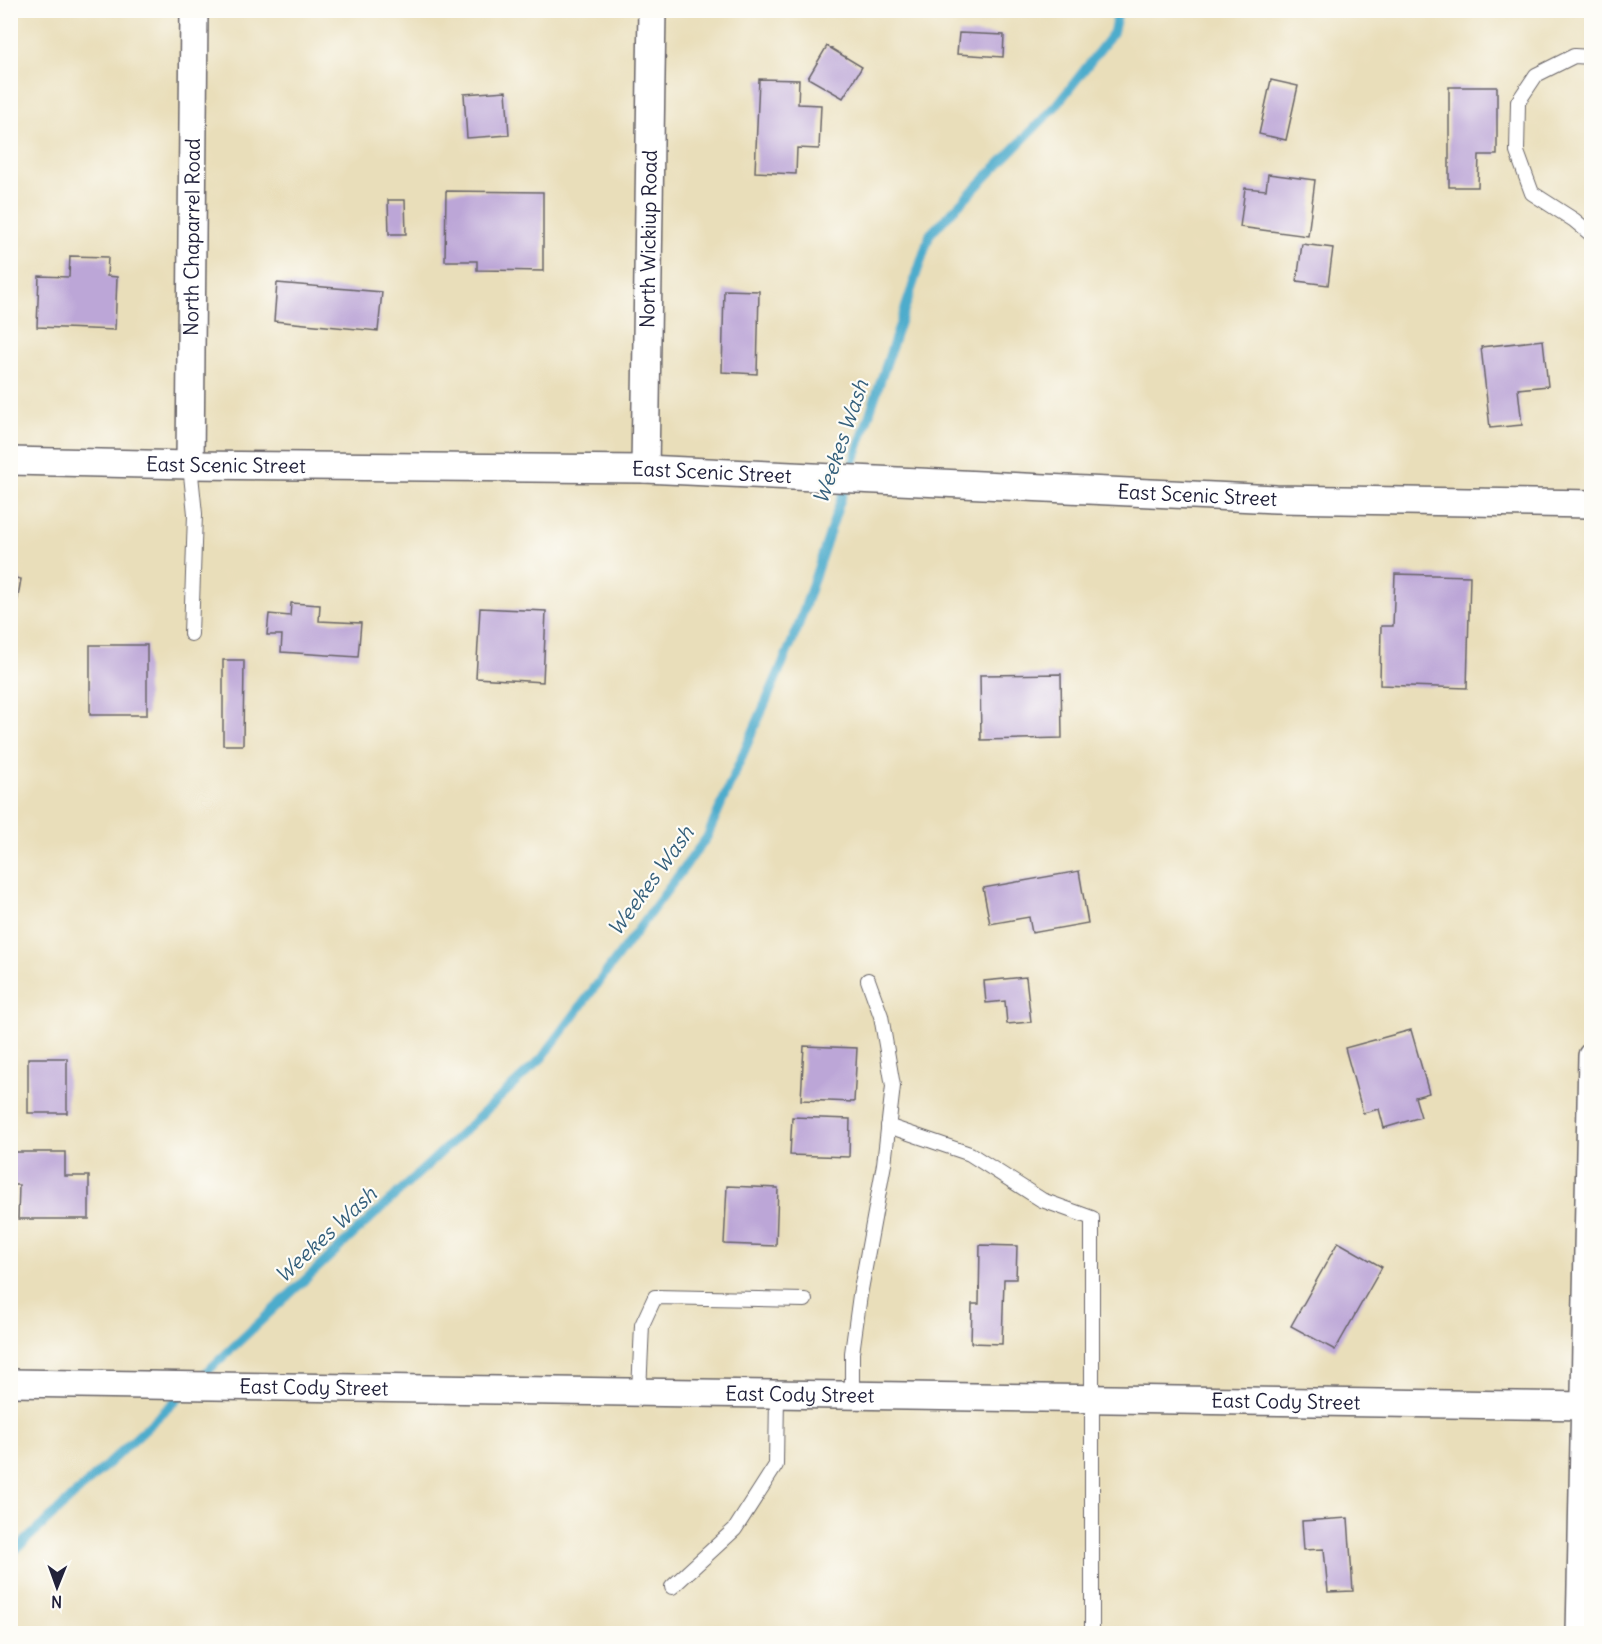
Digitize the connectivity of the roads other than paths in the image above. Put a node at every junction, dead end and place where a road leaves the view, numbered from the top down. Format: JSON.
{"nodes":[{"id":1,"x":194,"y":10,"type":"edge"},
{"id":2,"x":652,"y":10,"type":"edge"},
{"id":3,"x":1592,"y":57,"type":"edge"},
{"id":4,"x":1592,"y":235,"type":"edge"},
{"id":5,"x":10,"y":461,"type":"edge"},
{"id":6,"x":190,"y":465,"type":"junction"},
{"id":7,"x":645,"y":469,"type":"junction"},
{"id":8,"x":1592,"y":504,"type":"edge"},
{"id":9,"x":191,"y":634,"type":"dead end"},
{"id":10,"x":868,"y":980,"type":"dead end"},
{"id":11,"x":1592,"y":1056,"type":"edge"},
{"id":12,"x":888,"y":1126,"type":"junction"},
{"id":13,"x":804,"y":1300,"type":"dead end"},
{"id":14,"x":10,"y":1383,"type":"edge"},
{"id":15,"x":639,"y":1392,"type":"junction"},
{"id":16,"x":777,"y":1394,"type":"junction"},
{"id":17,"x":852,"y":1395,"type":"junction"},
{"id":18,"x":1091,"y":1399,"type":"junction"},
{"id":19,"x":1588,"y":1406,"type":"edge"},
{"id":20,"x":672,"y":1587,"type":"dead end"},
{"id":21,"x":1092,"y":1634,"type":"edge"},
{"id":22,"x":1580,"y":1634,"type":"edge"}],
"edges":[{"from":1,"to":6,"type":"street","name":"North Chaparrel Road"},
{"from":2,"to":7,"type":"street","name":"North Wickiup Road"},
{"from":3,"to":4,"type":"lane"},
{"from":5,"to":6,"type":"street","name":"East Scenic Street"},
{"from":6,"to":7,"type":"street","name":"East Scenic Street"},
{"from":6,"to":9,"type":"lane"},
{"from":7,"to":8,"type":"street","name":"East Scenic Street"},
{"from":10,"to":12,"type":"lane"},
{"from":11,"to":19,"type":"street"},
{"from":12,"to":17,"type":"lane"},
{"from":12,"to":18,"type":"lane"},
{"from":13,"to":15,"type":"lane"},
{"from":14,"to":15,"type":"street","name":"East Cody Street"},
{"from":15,"to":16,"type":"street","name":"East Cody Street"},
{"from":16,"to":17,"type":"street","name":"East Cody Street"},
{"from":16,"to":20,"type":"lane"},
{"from":17,"to":18,"type":"street","name":"East Cody Street"},
{"from":18,"to":19,"type":"street","name":"East Cody Street"},
{"from":18,"to":21,"type":"lane"},
{"from":19,"to":22,"type":"street"}]}
